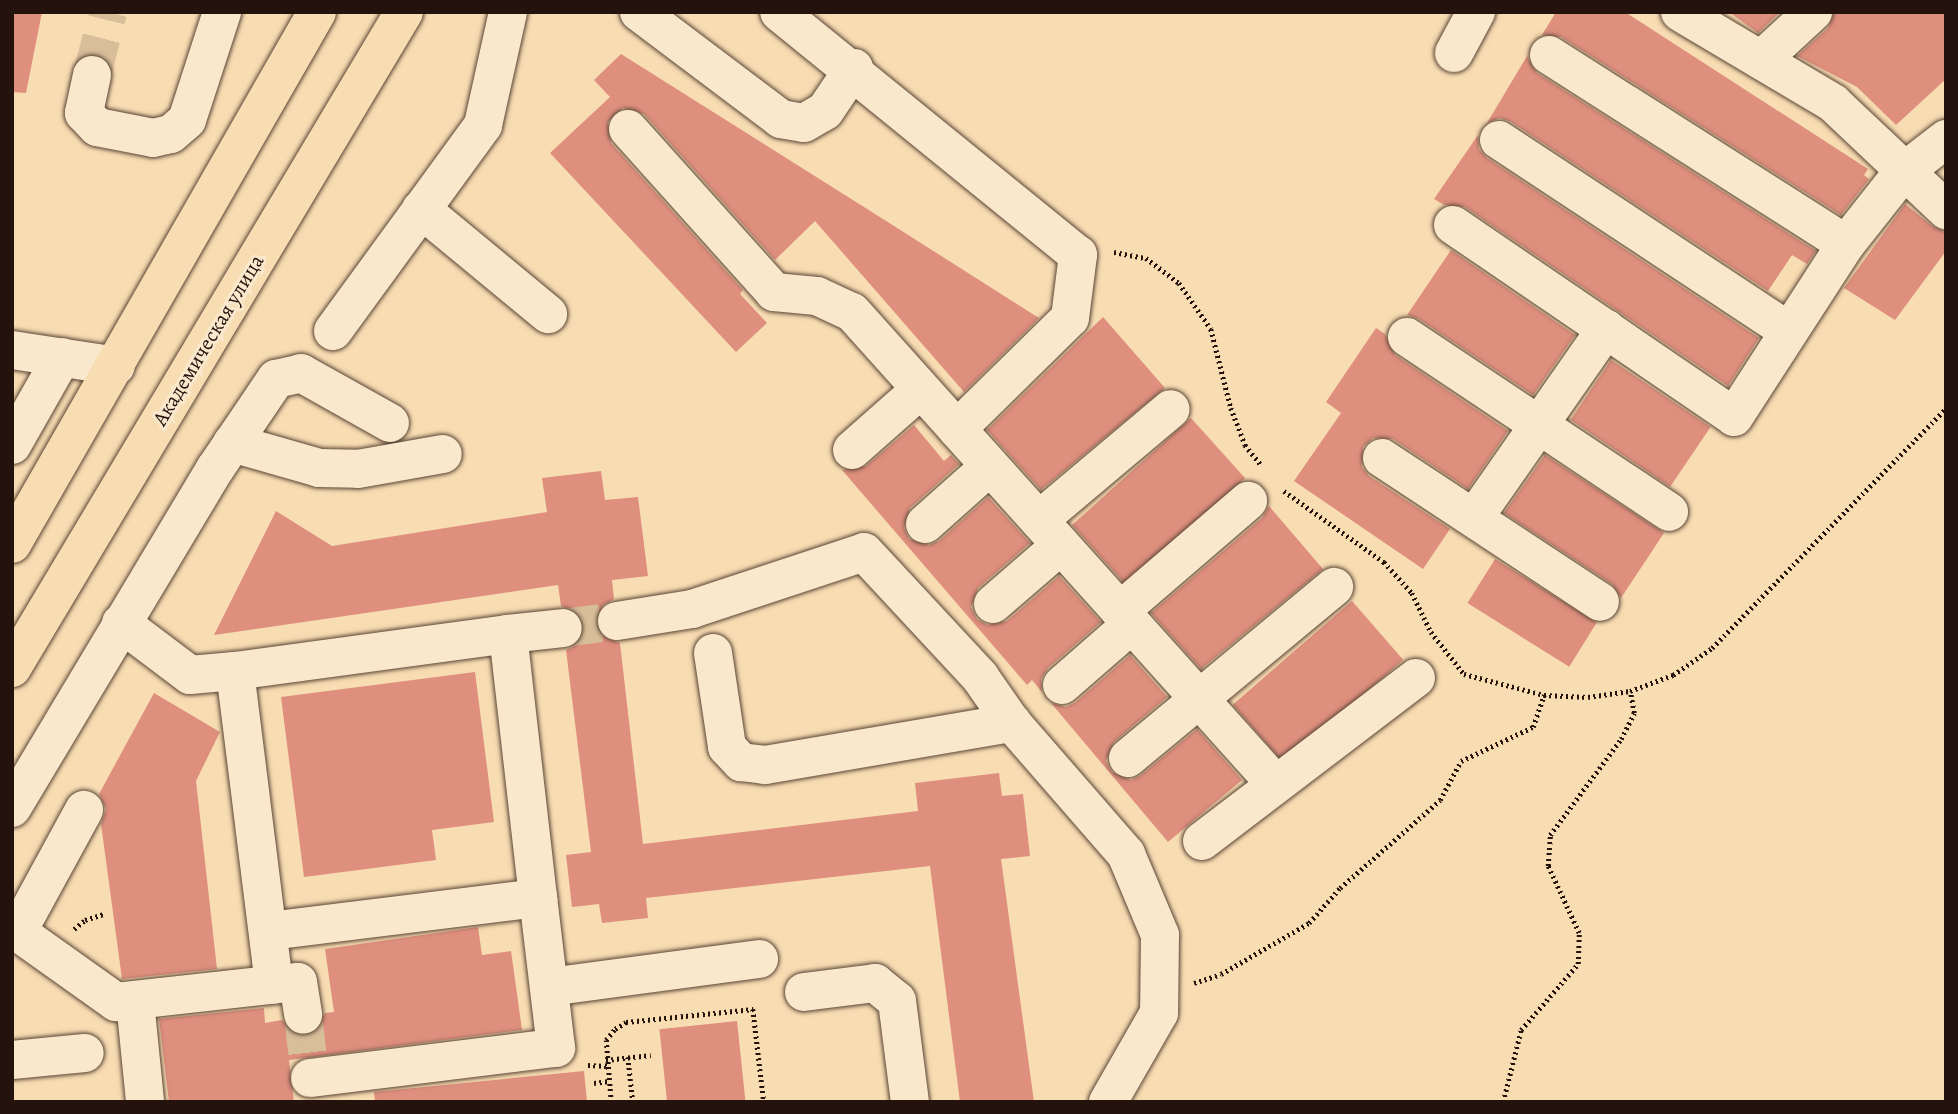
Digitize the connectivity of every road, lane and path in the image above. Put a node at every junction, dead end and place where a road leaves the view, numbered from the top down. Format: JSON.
{"nodes":[{"id":1,"x":222,"y":12,"type":"edge"},
{"id":2,"x":317,"y":12,"type":"edge"},
{"id":3,"x":404,"y":12,"type":"edge"},
{"id":4,"x":508,"y":12,"type":"edge"},
{"id":5,"x":639,"y":12,"type":"edge"},
{"id":6,"x":779,"y":12,"type":"edge"},
{"id":7,"x":1476,"y":12,"type":"edge"},
{"id":8,"x":1813,"y":12,"type":"edge"},
{"id":9,"x":1690,"y":14,"type":"edge"},
{"id":10,"x":1454,"y":53,"type":"dead end"},
{"id":11,"x":1549,"y":55,"type":"dead end"},
{"id":12,"x":1761,"y":60,"type":"junction"},
{"id":13,"x":854,"y":68,"type":"junction"},
{"id":14,"x":92,"y":75,"type":"tunnel mouth"},
{"id":15,"x":628,"y":129,"type":"dead end"},
{"id":16,"x":1946,"y":139,"type":"edge"},
{"id":17,"x":1499,"y":140,"type":"dead end"},
{"id":18,"x":1908,"y":169,"type":"junction"},
{"id":19,"x":421,"y":209,"type":"junction"},
{"id":20,"x":1946,"y":210,"type":"edge"},
{"id":21,"x":1453,"y":225,"type":"dead end"},
{"id":22,"x":1846,"y":244,"type":"junction"},
{"id":23,"x":548,"y":314,"type":"dead end"},
{"id":24,"x":1606,"y":329,"type":"junction"},
{"id":25,"x":333,"y":331,"type":"dead end"},
{"id":26,"x":1789,"y":331,"type":"junction"},
{"id":27,"x":1407,"y":337,"type":"dead end"},
{"id":28,"x":12,"y":351,"type":"edge"},
{"id":29,"x":62,"y":357,"type":"junction"},
{"id":30,"x":116,"y":366,"type":"junction"},
{"id":31,"x":920,"y":390,"type":"junction"},
{"id":32,"x":1171,"y":410,"type":"dead end"},
{"id":33,"x":390,"y":423,"type":"dead end"},
{"id":34,"x":1539,"y":425,"type":"junction"},
{"id":35,"x":957,"y":429,"type":"junction"},
{"id":36,"x":232,"y":443,"type":"junction"},
{"id":37,"x":12,"y":445,"type":"edge"},
{"id":38,"x":852,"y":450,"type":"dead end"},
{"id":39,"x":443,"y":454,"type":"dead end"},
{"id":40,"x":1382,"y":458,"type":"dead end"},
{"id":41,"x":990,"y":466,"type":"junction"},
{"id":42,"x":1248,"y":501,"type":"dead end"},
{"id":43,"x":1669,"y":512,"type":"dead end"},
{"id":44,"x":1474,"y":518,"type":"junction"},
{"id":45,"x":925,"y":524,"type":"dead end"},
{"id":46,"x":1050,"y":532,"type":"junction"},
{"id":47,"x":12,"y":544,"type":"edge"},
{"id":48,"x":1334,"y":587,"type":"dead end"},
{"id":49,"x":1600,"y":602,"type":"dead end"},
{"id":50,"x":993,"y":604,"type":"dead end"},
{"id":51,"x":1126,"y":618,"type":"junction"},
{"id":52,"x":617,"y":621,"type":"tunnel mouth"},
{"id":53,"x":121,"y":623,"type":"junction"},
{"id":54,"x":563,"y":628,"type":"tunnel mouth"},
{"id":55,"x":508,"y":634,"type":"junction"},
{"id":56,"x":713,"y":653,"type":"dead end"},
{"id":57,"x":12,"y":668,"type":"edge"},
{"id":58,"x":235,"y":671,"type":"junction"},
{"id":59,"x":1416,"y":678,"type":"dead end"},
{"id":60,"x":1062,"y":684,"type":"dead end"},
{"id":61,"x":1630,"y":691,"type":"dead end"},
{"id":62,"x":1544,"y":695,"type":"dead end"},
{"id":63,"x":1200,"y":700,"type":"junction"},
{"id":64,"x":1012,"y":723,"type":"junction"},
{"id":65,"x":1128,"y":758,"type":"dead end"},
{"id":66,"x":1275,"y":784,"type":"junction"},
{"id":67,"x":12,"y":808,"type":"edge"},
{"id":68,"x":84,"y":810,"type":"dead end"},
{"id":69,"x":1202,"y":841,"type":"dead end"},
{"id":70,"x":538,"y":898,"type":"junction"},
{"id":71,"x":15,"y":930,"type":"edge"},
{"id":72,"x":269,"y":931,"type":"junction"},
{"id":73,"x":759,"y":959,"type":"dead end"},
{"id":74,"x":274,"y":985,"type":"junction"},
{"id":75,"x":549,"y":987,"type":"junction"},
{"id":76,"x":804,"y":992,"type":"dead end"},
{"id":77,"x":1160,"y":993,"type":"junction"},
{"id":78,"x":135,"y":1001,"type":"junction"},
{"id":79,"x":303,"y":1015,"type":"tunnel mouth"},
{"id":80,"x":85,"y":1053,"type":"dead end"},
{"id":81,"x":652,"y":1055,"type":"dead end"},
{"id":82,"x":628,"y":1058,"type":"junction"},
{"id":83,"x":12,"y":1060,"type":"edge"},
{"id":84,"x":607,"y":1063,"type":"junction"},
{"id":85,"x":594,"y":1068,"type":"dead end"},
{"id":86,"x":310,"y":1079,"type":"edge"},
{"id":87,"x":609,"y":1081,"type":"junction"},
{"id":88,"x":594,"y":1083,"type":"dead end"},
{"id":89,"x":145,"y":1102,"type":"edge"},
{"id":90,"x":611,"y":1102,"type":"edge"},
{"id":91,"x":633,"y":1102,"type":"edge"},
{"id":92,"x":764,"y":1102,"type":"edge"},
{"id":93,"x":910,"y":1102,"type":"edge"},
{"id":94,"x":1108,"y":1102,"type":"edge"},
{"id":95,"x":1503,"y":1102,"type":"edge"}],
"edges":[{"from":1,"to":14,"type":"street"},
{"from":2,"to":30,"type":"main road"},
{"from":3,"to":57,"type":"main road","name":"Академическая улица"},
{"from":4,"to":19,"type":"street"},
{"from":5,"to":13,"type":"street"},
{"from":6,"to":13,"type":"street"},
{"from":7,"to":10,"type":"street"},
{"from":8,"to":12,"type":"street"},
{"from":9,"to":12,"type":"street"},
{"from":11,"to":22,"type":"street"},
{"from":12,"to":18,"type":"street"},
{"from":13,"to":35,"type":"street"},
{"from":15,"to":31,"type":"street"},
{"from":16,"to":18,"type":"street"},
{"from":17,"to":26,"type":"street"},
{"from":18,"to":20,"type":"street"},
{"from":18,"to":22,"type":"street"},
{"from":19,"to":23,"type":"street"},
{"from":19,"to":25,"type":"street"},
{"from":21,"to":24,"type":"street"},
{"from":22,"to":26,"type":"street"},
{"from":24,"to":26,"type":"street"},
{"from":24,"to":34,"type":"street"},
{"from":27,"to":34,"type":"street"},
{"from":28,"to":29,"type":"street"},
{"from":29,"to":30,"type":"street"},
{"from":29,"to":37,"type":"street"},
{"from":30,"to":47,"type":"main road"},
{"from":31,"to":35,"type":"street"},
{"from":31,"to":38,"type":"street"},
{"from":32,"to":46,"type":"street"},
{"from":33,"to":36,"type":"street"},
{"from":34,"to":43,"type":"street"},
{"from":34,"to":44,"type":"street"},
{"from":35,"to":41,"type":"street"},
{"from":36,"to":39,"type":"street"},
{"from":36,"to":53,"type":"street"},
{"from":40,"to":44,"type":"street"},
{"from":41,"to":45,"type":"street"},
{"from":41,"to":46,"type":"street"},
{"from":42,"to":51,"type":"street"},
{"from":44,"to":49,"type":"street"},
{"from":46,"to":50,"type":"street"},
{"from":46,"to":51,"type":"street"},
{"from":48,"to":63,"type":"street"},
{"from":51,"to":60,"type":"street"},
{"from":51,"to":63,"type":"street"},
{"from":52,"to":64,"type":"street"},
{"from":53,"to":58,"type":"street"},
{"from":53,"to":67,"type":"street"},
{"from":54,"to":55,"type":"street"},
{"from":55,"to":58,"type":"street"},
{"from":55,"to":70,"type":"street"},
{"from":56,"to":64,"type":"street"},
{"from":58,"to":72,"type":"street"},
{"from":59,"to":66,"type":"street"},
{"from":61,"to":95,"type":"path"},
{"from":62,"to":77,"type":"path"},
{"from":63,"to":65,"type":"street"},
{"from":63,"to":66,"type":"street"},
{"from":64,"to":77,"type":"street"},
{"from":66,"to":69,"type":"street"},
{"from":68,"to":71,"type":"street"},
{"from":70,"to":72,"type":"street"},
{"from":70,"to":75,"type":"street"},
{"from":71,"to":78,"type":"street"},
{"from":72,"to":74,"type":"street"},
{"from":73,"to":75,"type":"street"},
{"from":74,"to":78,"type":"street"},
{"from":74,"to":79,"type":"street"},
{"from":75,"to":86,"type":"street"},
{"from":76,"to":93,"type":"street"},
{"from":77,"to":94,"type":"street"},
{"from":78,"to":89,"type":"street"},
{"from":80,"to":83,"type":"street"},
{"from":81,"to":82,"type":"path"},
{"from":82,"to":84,"type":"path"},
{"from":82,"to":91,"type":"path"},
{"from":84,"to":85,"type":"path"},
{"from":84,"to":87,"type":"path"},
{"from":84,"to":92,"type":"path"},
{"from":87,"to":88,"type":"path"},
{"from":87,"to":90,"type":"path"}]}
